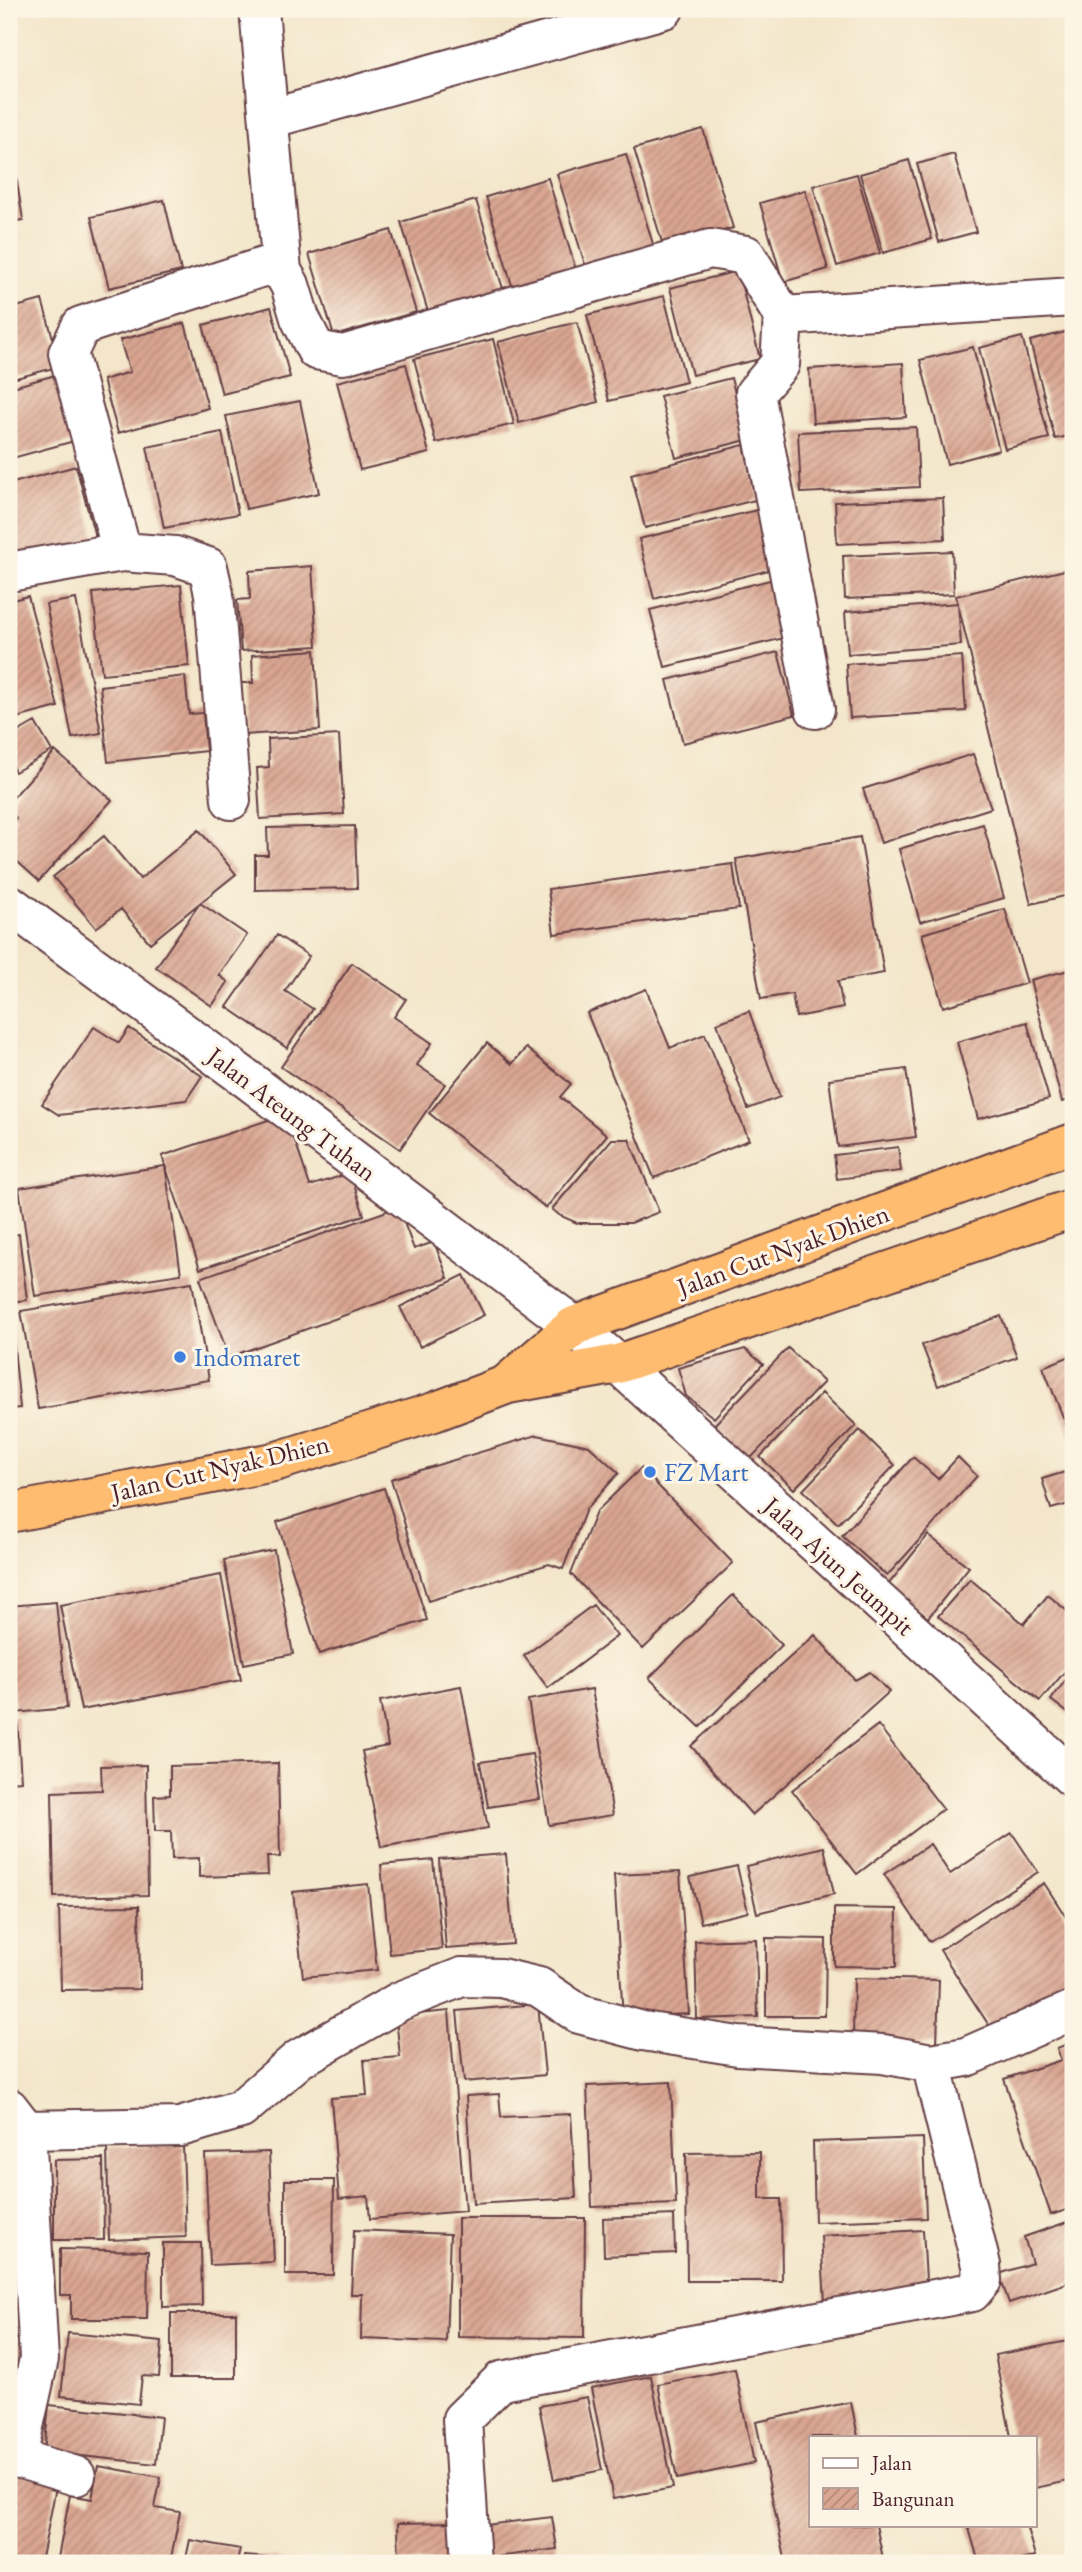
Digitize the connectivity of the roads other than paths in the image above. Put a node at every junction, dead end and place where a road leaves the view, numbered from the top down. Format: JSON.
{"nodes":[{"id":1,"x":259,"y":9,"type":"edge"},
{"id":2,"x":664,"y":9,"type":"edge"},
{"id":3,"x":269,"y":119,"type":"junction"},
{"id":4,"x":282,"y":271,"type":"junction"},
{"id":5,"x":1073,"y":297,"type":"edge"},
{"id":6,"x":783,"y":316,"type":"junction"},
{"id":7,"x":122,"y":552,"type":"junction"},
{"id":8,"x":9,"y":572,"type":"edge"},
{"id":9,"x":816,"y":709,"type":"dead end"},
{"id":10,"x":231,"y":800,"type":"dead end"},
{"id":11,"x":9,"y":904,"type":"edge"},
{"id":12,"x":1073,"y":1143,"type":"edge"},
{"id":13,"x":1073,"y":1208,"type":"edge"},
{"id":14,"x":574,"y":1326,"type":"junction"},
{"id":15,"x":618,"y":1364,"type":"junction"},
{"id":16,"x":508,"y":1384,"type":"junction"},
{"id":17,"x":9,"y":1513,"type":"edge"},
{"id":18,"x":1070,"y":1770,"type":"edge"},
{"id":19,"x":1073,"y":2010,"type":"edge"},
{"id":20,"x":931,"y":2063,"type":"junction"},
{"id":21,"x":17,"y":2119,"type":"edge"},
{"id":22,"x":13,"y":2457,"type":"edge"},
{"id":23,"x":76,"y":2476,"type":"dead end"},
{"id":24,"x":471,"y":2563,"type":"edge"}],
"edges":[{"from":1,"to":3,"type":"street"},
{"from":2,"to":3,"type":"street"},
{"from":3,"to":4,"type":"street"},
{"from":4,"to":6,"type":"street"},
{"from":4,"to":7,"type":"street"},
{"from":5,"to":6,"type":"street"},
{"from":6,"to":9,"type":"street"},
{"from":7,"to":8,"type":"street"},
{"from":7,"to":10,"type":"street"},
{"from":11,"to":14,"type":"street","name":"Jalan Ateung Tuhan"},
{"from":12,"to":14,"type":"highway","name":"Jalan Cut Nyak Dhien"},
{"from":13,"to":15,"type":"highway","name":"Jalan Cut Nyak Dhien"},
{"from":14,"to":15,"type":"street","name":"Jalan Ajun Jeumpit"},
{"from":14,"to":16,"type":"highway","name":"Jalan Cut Nyak Dhien"},
{"from":15,"to":16,"type":"highway","name":"Jalan Cut Nyak Dhien"},
{"from":15,"to":18,"type":"street","name":"Jalan Ajun Jeumpit"},
{"from":16,"to":17,"type":"highway","name":"Jalan Cut Nyak Dhien"},
{"from":19,"to":20,"type":"street"},
{"from":20,"to":21,"type":"street"},
{"from":20,"to":24,"type":"street"},
{"from":21,"to":22,"type":"street"},
{"from":22,"to":23,"type":"street"}]}
